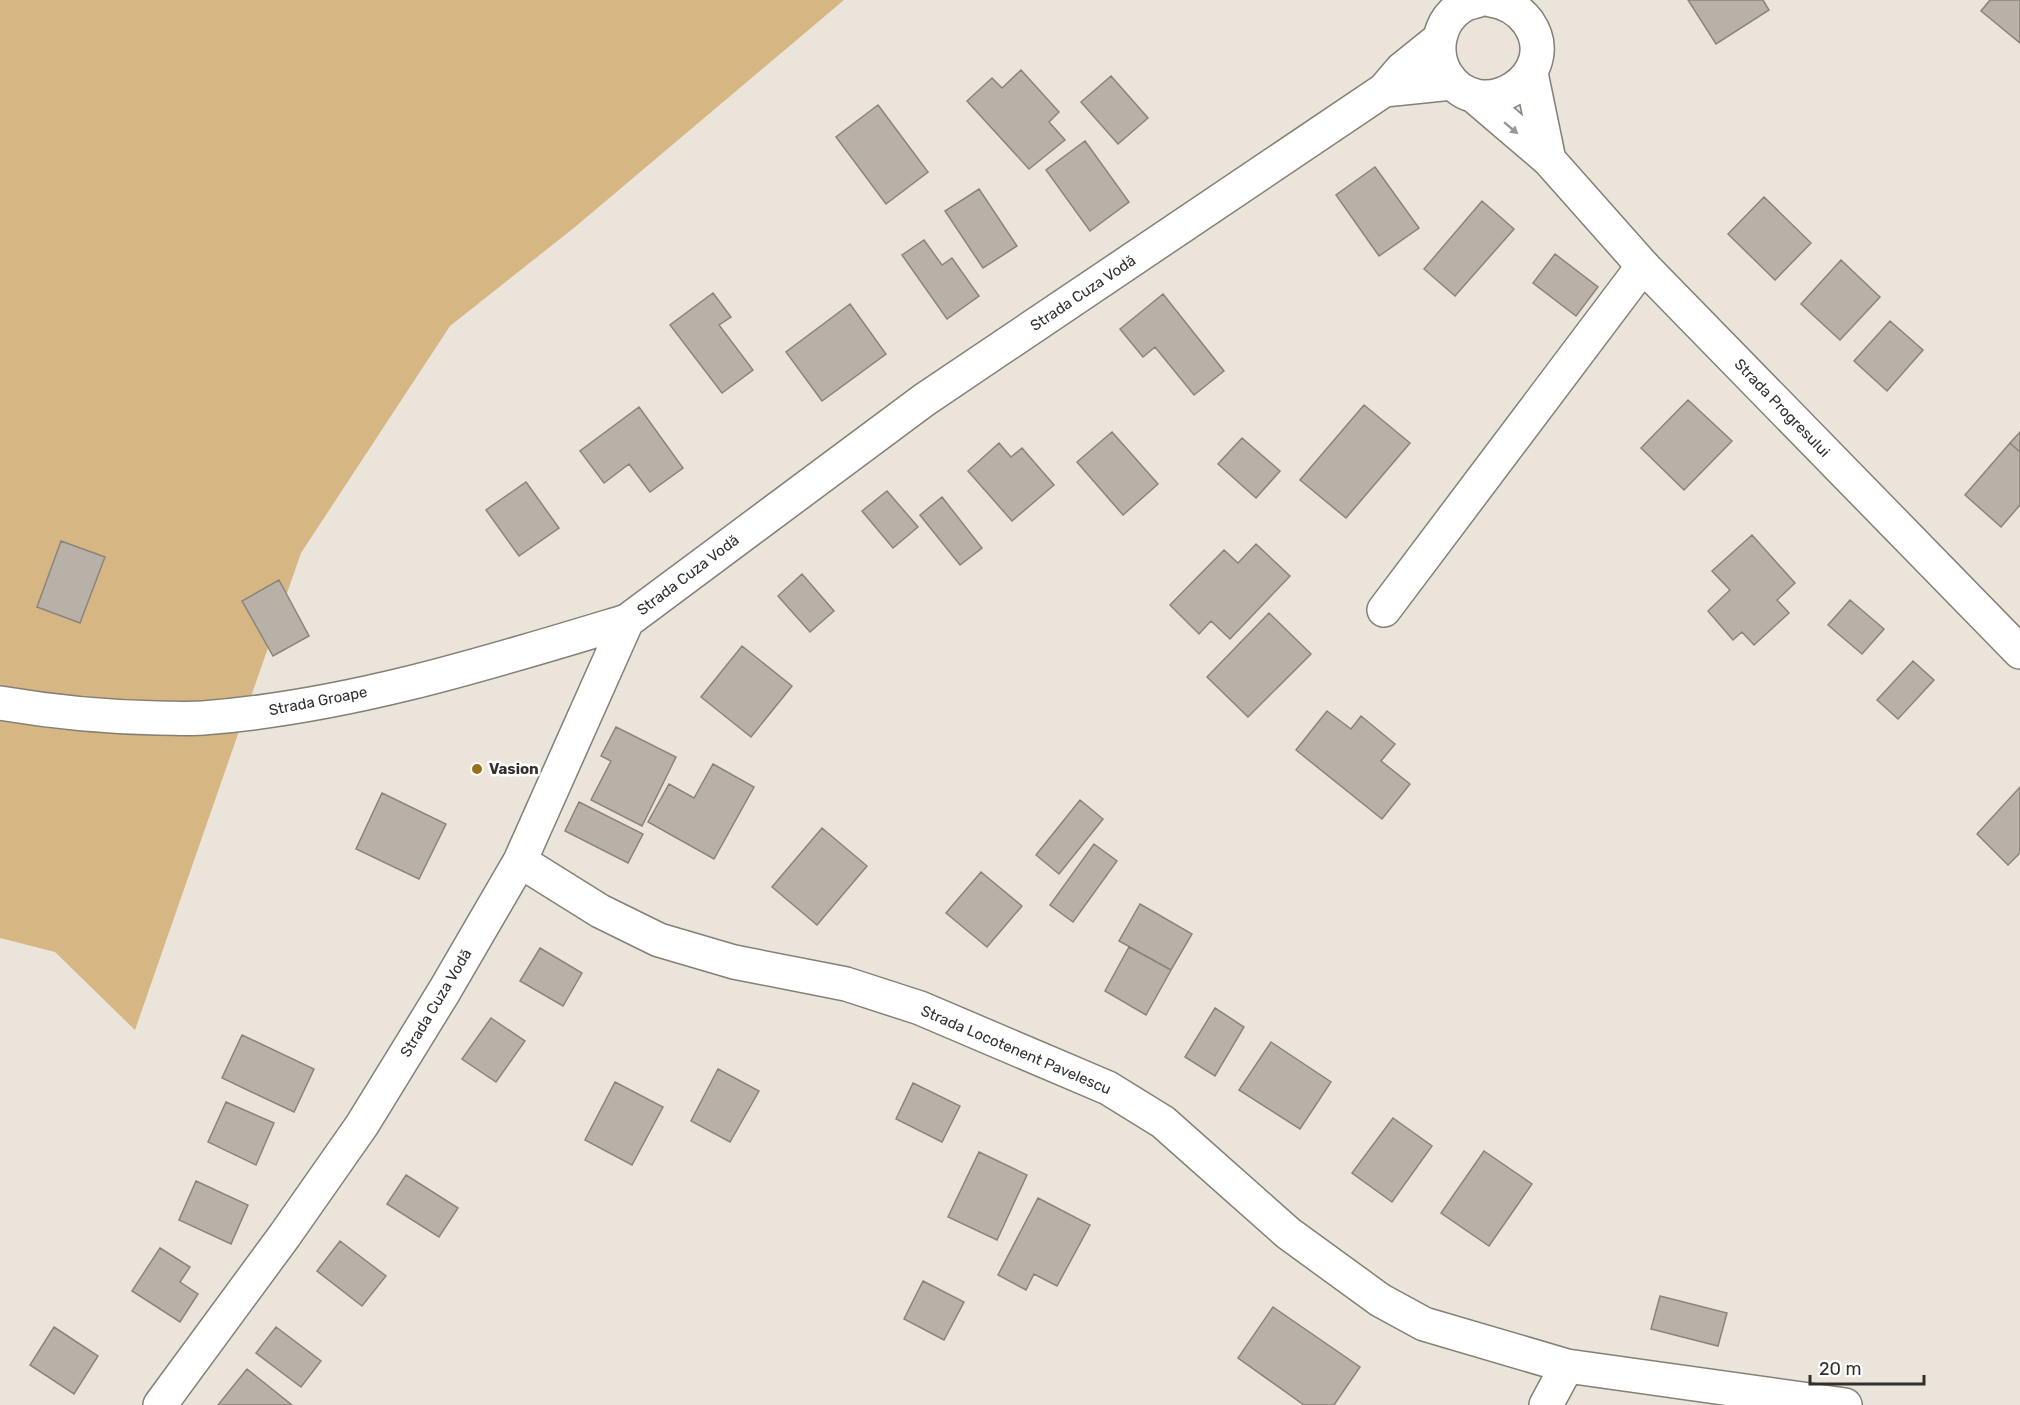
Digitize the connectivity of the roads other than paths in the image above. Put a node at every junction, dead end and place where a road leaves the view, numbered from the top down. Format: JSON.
{"nodes":[{"id":1,"x":1479,"y":0,"type":"edge"},
{"id":2,"x":1490,"y":0,"type":"edge"},
{"id":3,"x":1537,"y":15,"type":"edge"},
{"id":4,"x":1438,"y":40,"type":"junction"},
{"id":5,"x":1531,"y":73,"type":"junction"},
{"id":6,"x":1384,"y":90,"type":"junction"},
{"id":7,"x":1463,"y":90,"type":"junction"},
{"id":8,"x":1549,"y":160,"type":"junction"},
{"id":9,"x":1643,"y":266,"type":"junction"},
{"id":10,"x":1384,"y":610,"type":"dead end"},
{"id":11,"x":627,"y":621,"type":"junction"},
{"id":12,"x":2020,"y":651,"type":"edge"},
{"id":13,"x":0,"y":703,"type":"edge"},
{"id":14,"x":520,"y":861,"type":"junction"},
{"id":15,"x":1567,"y":1366,"type":"junction"},
{"id":16,"x":160,"y":1405,"type":"edge"},
{"id":17,"x":1546,"y":1405,"type":"edge"},
{"id":18,"x":1845,"y":1405,"type":"edge"}],
"edges":[{"from":1,"to":4,"type":"street"},
{"from":2,"to":3,"type":"street"},
{"from":3,"to":5,"type":"street"},
{"from":4,"to":6,"type":"street","name":"Strada Cuza Vodă"},
{"from":4,"to":7,"type":"street"},
{"from":5,"to":7,"type":"street","name":"Strada Cuza Vodă"},
{"from":5,"to":8,"type":"street","name":"Strada Progresului"},
{"from":6,"to":7,"type":"street","name":"Strada Cuza Vodă"},
{"from":6,"to":11,"type":"street","name":"Strada Cuza Vodă"},
{"from":7,"to":8,"type":"street","name":"Strada Progresului","one_way":true},
{"from":8,"to":9,"type":"street","name":"Strada Progresului"},
{"from":9,"to":10,"type":"street"},
{"from":9,"to":12,"type":"street","name":"Strada Progresului"},
{"from":11,"to":13,"type":"street","name":"Strada Groape"},
{"from":11,"to":14,"type":"street","name":"Strada Cuza Vodă"},
{"from":14,"to":15,"type":"street","name":"Strada Locotenent Pavelescu"},
{"from":14,"to":16,"type":"street","name":"Strada Cuza Vodă"},
{"from":15,"to":17,"type":"street"},
{"from":15,"to":18,"type":"street","name":"Strada Locotenent Pavelescu"}]}
